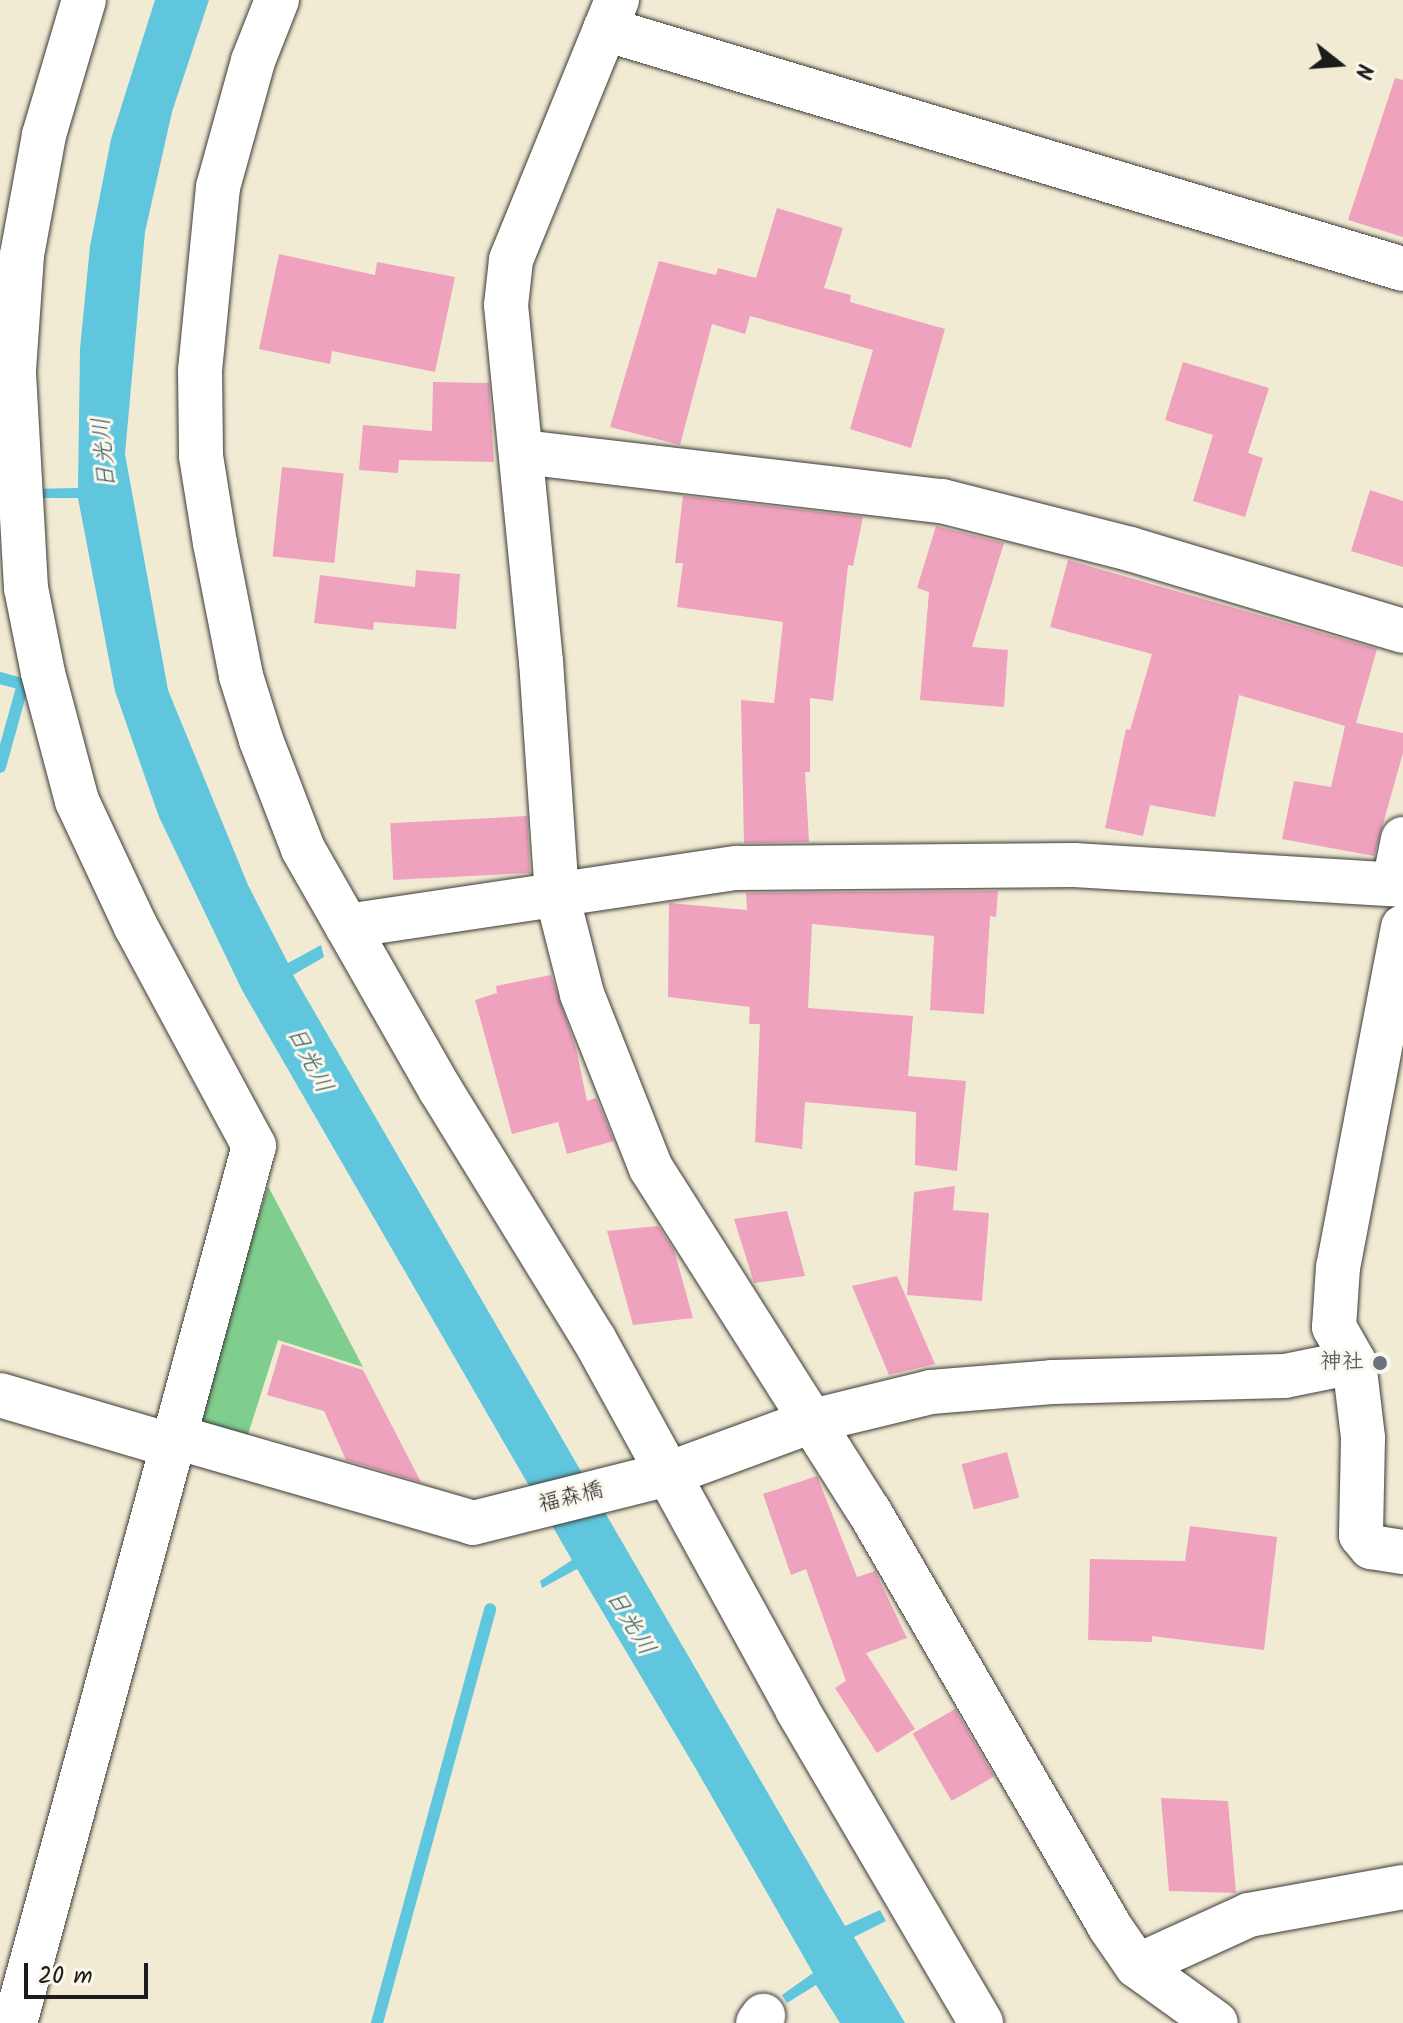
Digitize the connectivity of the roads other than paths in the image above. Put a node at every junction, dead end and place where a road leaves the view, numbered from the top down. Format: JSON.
{"nodes":[{"id":1,"x":84,"y":0,"type":"edge"},
{"id":2,"x":277,"y":0,"type":"edge"},
{"id":3,"x":611,"y":15,"type":"edge"},
{"id":4,"x":1403,"y":269,"type":"edge"},
{"id":5,"x":522,"y":452,"type":"junction"},
{"id":6,"x":10,"y":512,"type":"edge"},
{"id":7,"x":1403,"y":631,"type":"edge"},
{"id":8,"x":1403,"y":839,"type":"edge"},
{"id":9,"x":1398,"y":884,"type":"edge"},
{"id":10,"x":557,"y":895,"type":"junction"},
{"id":11,"x":347,"y":926,"type":"junction"},
{"id":12,"x":1403,"y":927,"type":"edge"},
{"id":13,"x":1354,"y":1362,"type":"junction"},
{"id":14,"x":0,"y":1395,"type":"edge"},
{"id":15,"x":812,"y":1421,"type":"junction"},
{"id":16,"x":175,"y":1442,"type":"junction"},
{"id":17,"x":668,"y":1474,"type":"junction"},
{"id":18,"x":1403,"y":1552,"type":"edge"},
{"id":19,"x":1403,"y":1887,"type":"edge"},
{"id":20,"x":1137,"y":1966,"type":"junction"},
{"id":21,"x":15,"y":2023,"type":"edge"},
{"id":22,"x":981,"y":2023,"type":"edge"},
{"id":23,"x":1216,"y":2023,"type":"edge"}],
"edges":[{"from":1,"to":6,"type":"street"},
{"from":2,"to":11,"type":"street"},
{"from":3,"to":4,"type":"street"},
{"from":3,"to":5,"type":"street"},
{"from":5,"to":7,"type":"street"},
{"from":5,"to":10,"type":"street"},
{"from":6,"to":16,"type":"street"},
{"from":8,"to":9,"type":"street"},
{"from":9,"to":10,"type":"street"},
{"from":10,"to":11,"type":"street"},
{"from":10,"to":15,"type":"street"},
{"from":11,"to":17,"type":"street"},
{"from":12,"to":13,"type":"street"},
{"from":13,"to":15,"type":"street","name":"福森橋"},
{"from":13,"to":18,"type":"street"},
{"from":14,"to":16,"type":"street"},
{"from":15,"to":17,"type":"street","name":"福森橋"},
{"from":15,"to":20,"type":"street"},
{"from":16,"to":17,"type":"street","name":"福森橋"},
{"from":16,"to":21,"type":"street"},
{"from":17,"to":22,"type":"street"},
{"from":19,"to":20,"type":"street"},
{"from":20,"to":23,"type":"street"}]}
